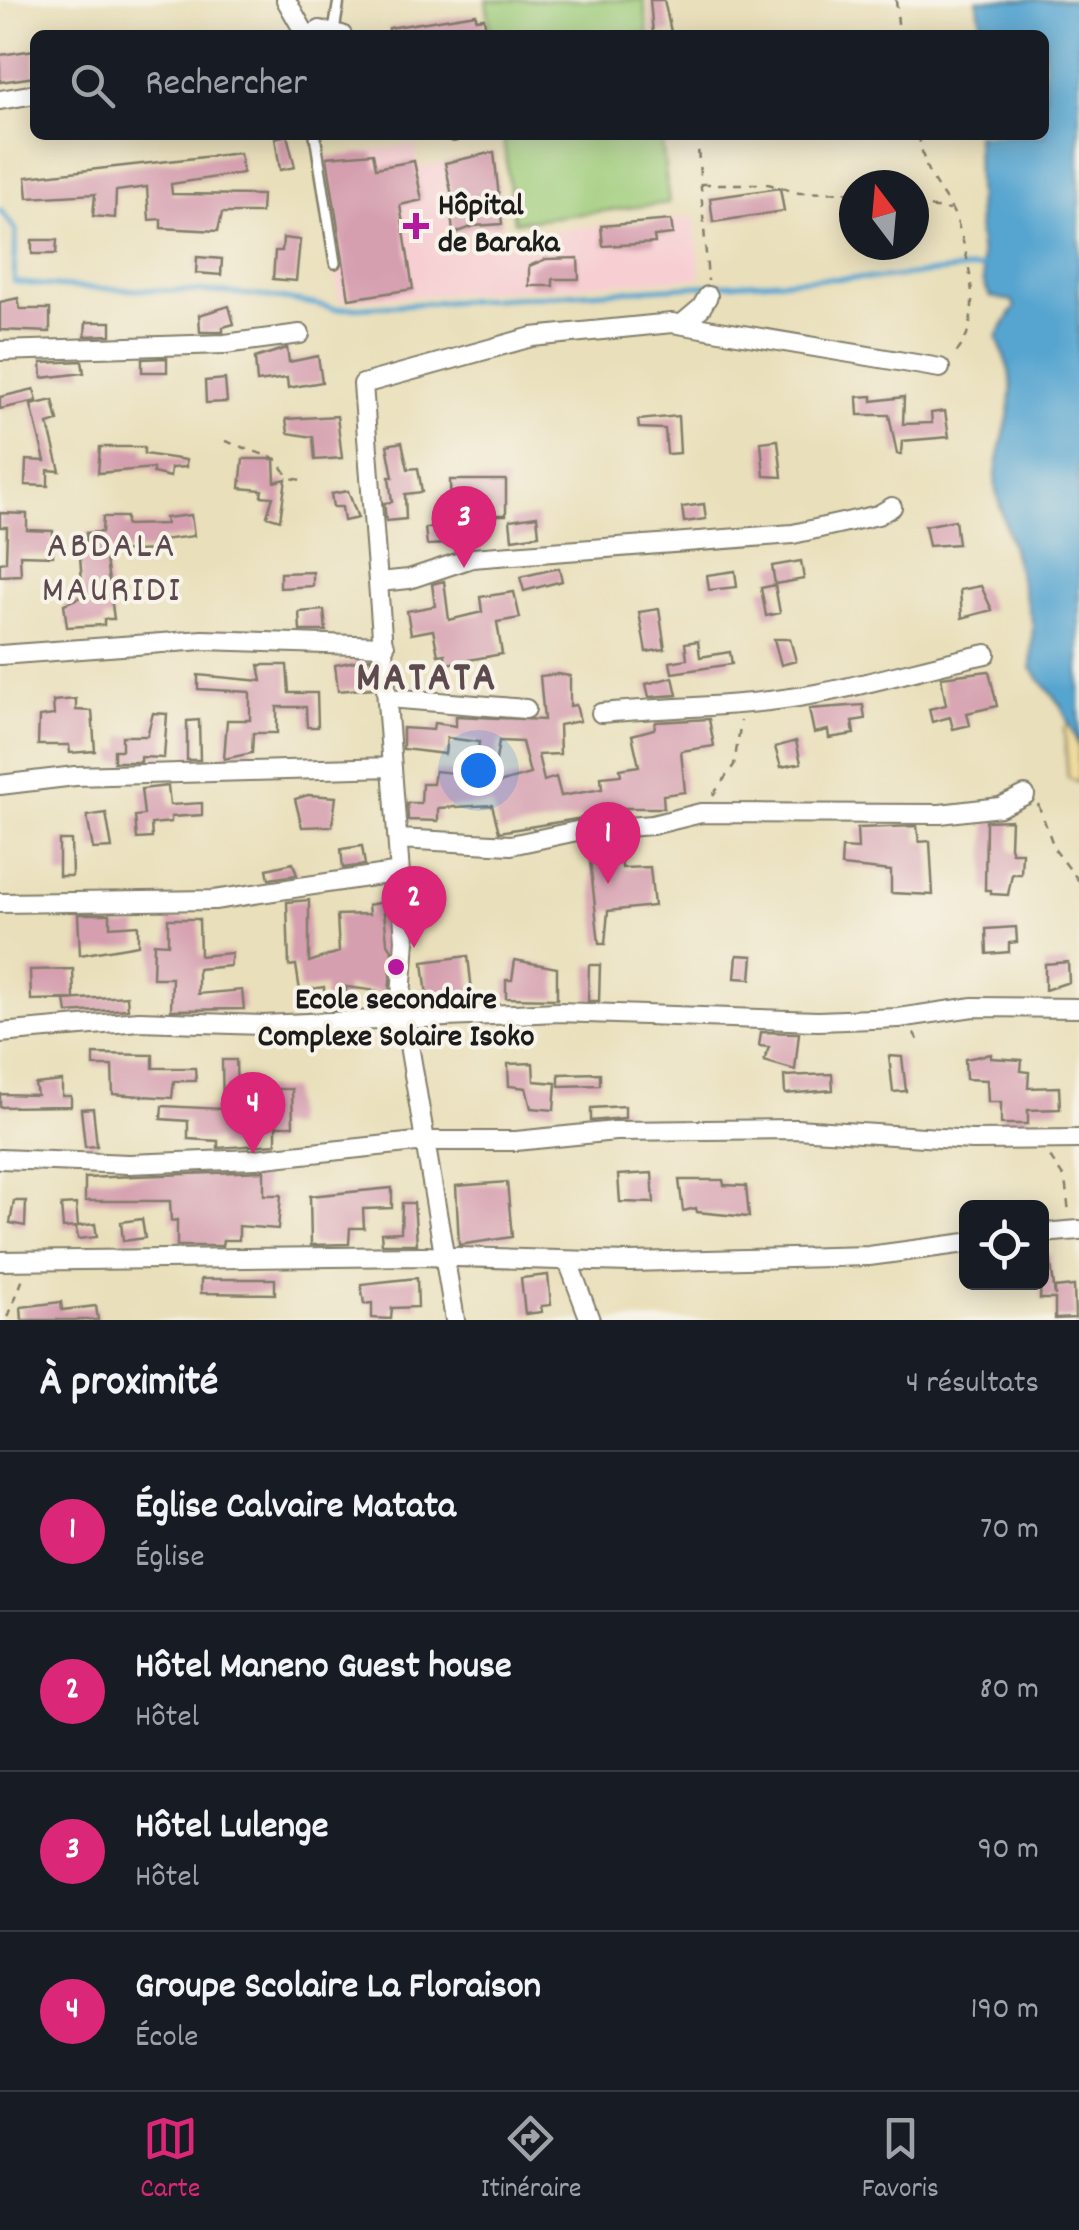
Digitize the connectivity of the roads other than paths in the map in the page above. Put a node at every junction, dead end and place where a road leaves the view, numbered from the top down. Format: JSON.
{"nodes":[{"id":1,"x":286,"y":0,"type":"edge"},
{"id":2,"x":339,"y":0,"type":"edge"},
{"id":3,"x":305,"y":30,"type":"edge"},
{"id":4,"x":338,"y":30,"type":"edge"},
{"id":5,"x":30,"y":95,"type":"edge"},
{"id":6,"x":0,"y":100,"type":"edge"},
{"id":7,"x":316,"y":140,"type":"edge"},
{"id":8,"x":335,"y":262,"type":"dead end"},
{"id":9,"x":708,"y":296,"type":"road end"},
{"id":10,"x":682,"y":324,"type":"junction"},
{"id":11,"x":300,"y":334,"type":"dead end"},
{"id":12,"x":0,"y":351,"type":"edge"},
{"id":13,"x":940,"y":368,"type":"road end"},
{"id":14,"x":892,"y":507,"type":"dead end"},
{"id":15,"x":379,"y":582,"type":"junction"},
{"id":16,"x":385,"y":646,"type":"junction"},
{"id":17,"x":986,"y":654,"type":"dead end"},
{"id":18,"x":0,"y":655,"type":"edge"},
{"id":19,"x":388,"y":698,"type":"junction"},
{"id":20,"x":526,"y":709,"type":"dead end"},
{"id":21,"x":601,"y":713,"type":"dead end"},
{"id":22,"x":392,"y":768,"type":"junction"},
{"id":23,"x":0,"y":786,"type":"edge"},
{"id":24,"x":1024,"y":795,"type":"road end"},
{"id":25,"x":398,"y":840,"type":"junction"},
{"id":26,"x":400,"y":872,"type":"junction"},
{"id":27,"x":0,"y":903,"type":"edge"},
{"id":28,"x":1079,"y":1008,"type":"edge"},
{"id":29,"x":405,"y":1020,"type":"junction"},
{"id":30,"x":0,"y":1033,"type":"edge"},
{"id":31,"x":1079,"y":1139,"type":"edge"},
{"id":32,"x":426,"y":1141,"type":"junction"},
{"id":33,"x":0,"y":1159,"type":"edge"},
{"id":34,"x":1075,"y":1230,"type":"edge"},
{"id":35,"x":1049,"y":1232,"type":"edge"},
{"id":36,"x":959,"y":1244,"type":"edge"},
{"id":37,"x":445,"y":1258,"type":"junction"},
{"id":38,"x":568,"y":1261,"type":"junction"},
{"id":39,"x":0,"y":1262,"type":"edge"},
{"id":40,"x":455,"y":1320,"type":"edge"},
{"id":41,"x":590,"y":1320,"type":"edge"}],
"edges":[{"from":1,"to":3,"type":"street"},
{"from":2,"to":4,"type":"lane"},
{"from":5,"to":6,"type":"street"},
{"from":7,"to":8,"type":"lane"},
{"from":9,"to":10,"type":"street"},
{"from":10,"to":13,"type":"street"},
{"from":10,"to":15,"type":"street"},
{"from":11,"to":12,"type":"street"},
{"from":14,"to":15,"type":"street"},
{"from":15,"to":16,"type":"street"},
{"from":16,"to":18,"type":"street"},
{"from":16,"to":19,"type":"street"},
{"from":17,"to":21,"type":"street"},
{"from":19,"to":20,"type":"street"},
{"from":19,"to":22,"type":"street"},
{"from":22,"to":23,"type":"street"},
{"from":22,"to":25,"type":"street"},
{"from":24,"to":25,"type":"street"},
{"from":25,"to":26,"type":"street"},
{"from":26,"to":27,"type":"street"},
{"from":26,"to":29,"type":"street"},
{"from":28,"to":29,"type":"street"},
{"from":29,"to":30,"type":"street"},
{"from":29,"to":32,"type":"street"},
{"from":31,"to":32,"type":"street"},
{"from":32,"to":33,"type":"street"},
{"from":32,"to":37,"type":"street"},
{"from":34,"to":35,"type":"street"},
{"from":36,"to":38,"type":"street"},
{"from":37,"to":38,"type":"street"},
{"from":37,"to":39,"type":"street"},
{"from":37,"to":40,"type":"street"},
{"from":38,"to":41,"type":"street"}]}
